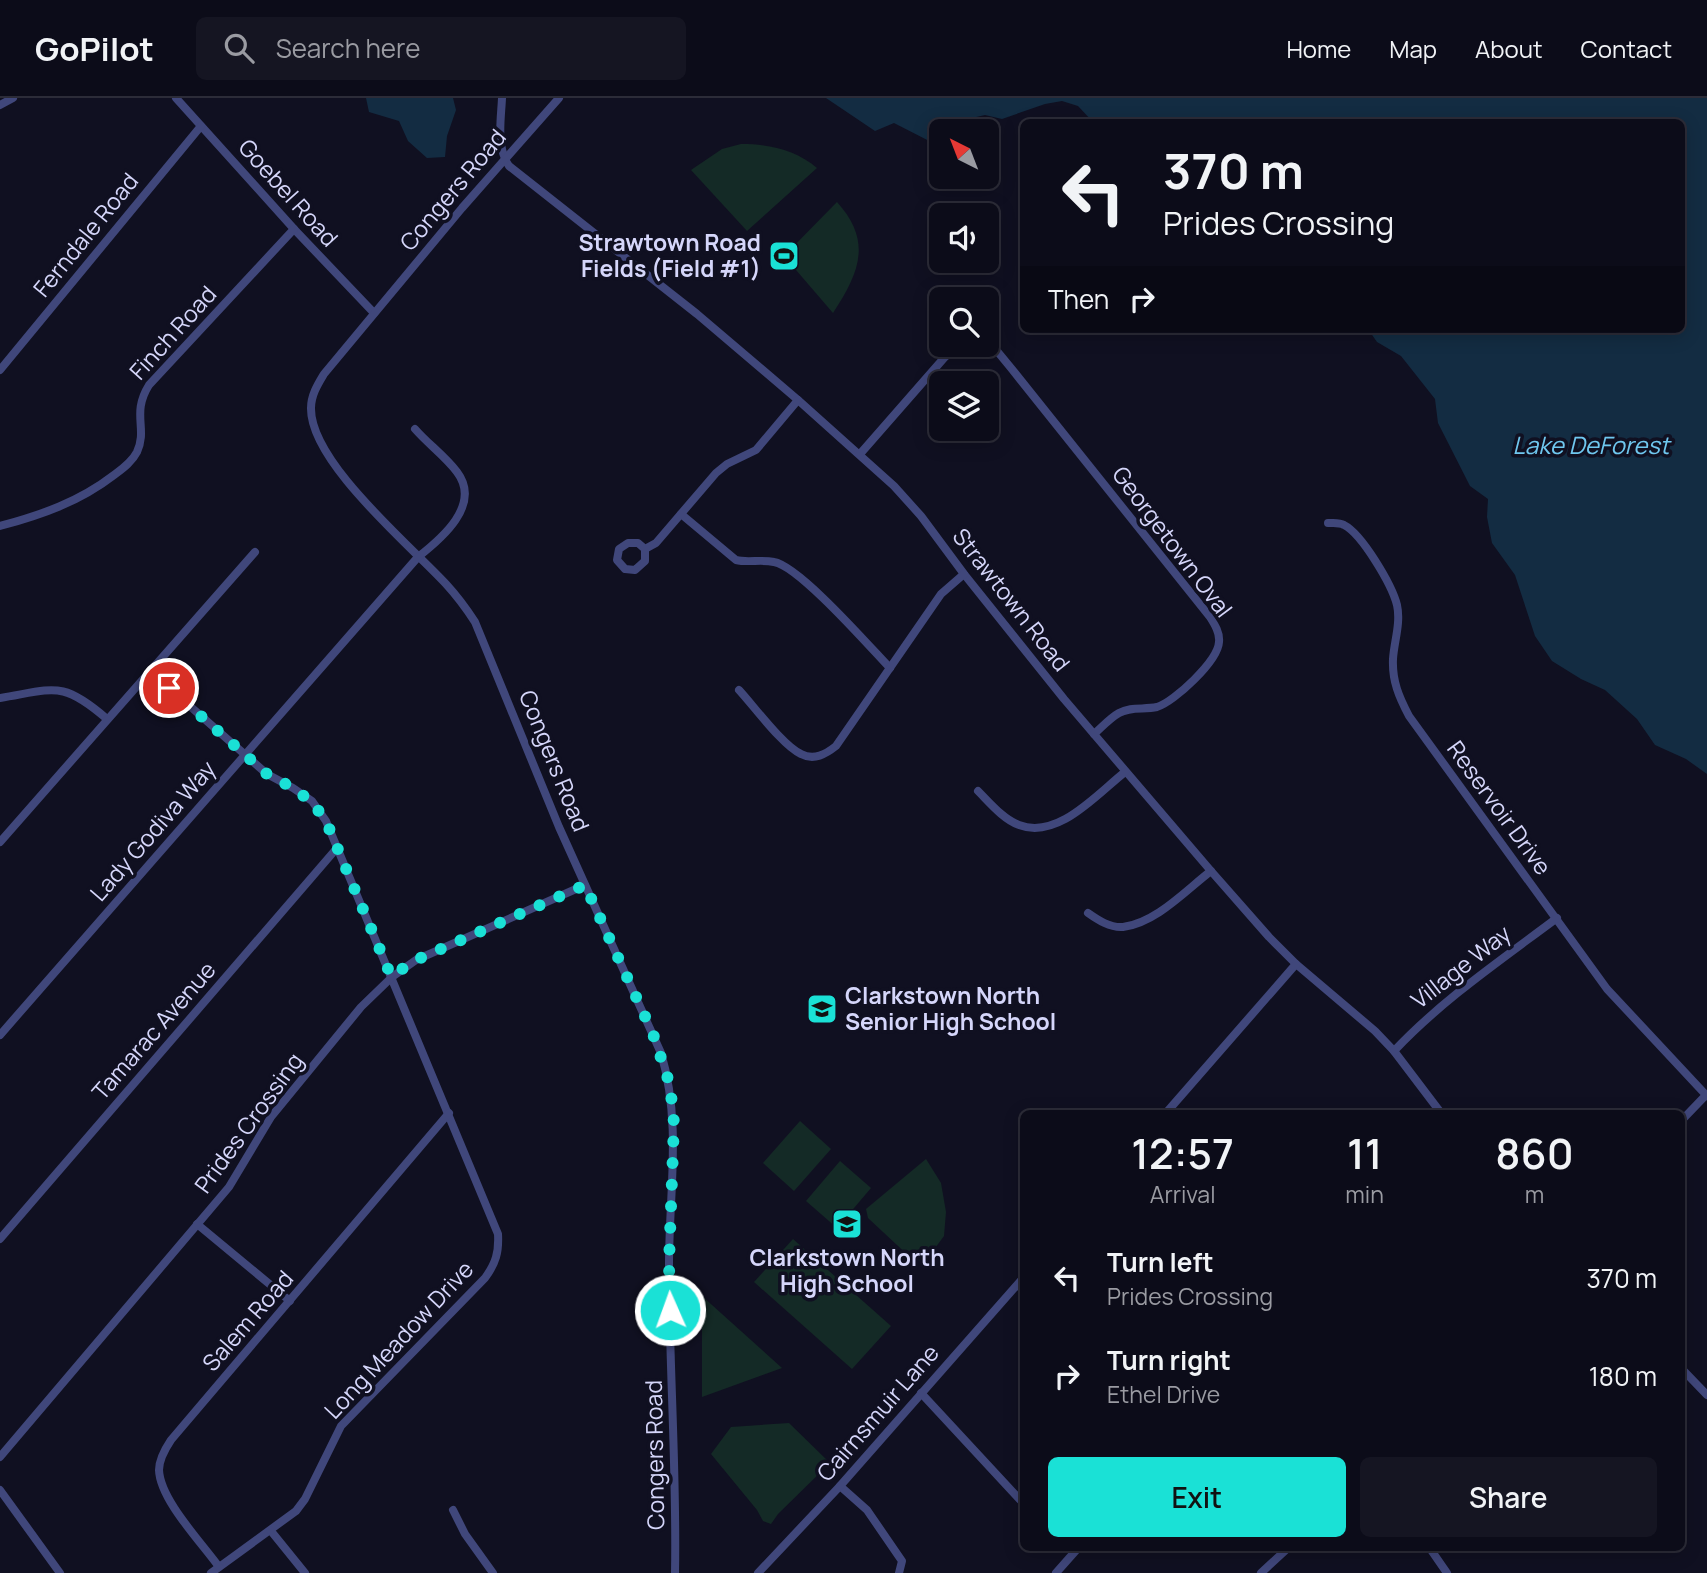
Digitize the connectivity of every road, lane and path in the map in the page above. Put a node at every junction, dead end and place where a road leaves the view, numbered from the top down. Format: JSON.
{"nodes":[{"id":1,"x":13,"y":98,"type":"edge"},
{"id":2,"x":176,"y":98,"type":"edge"},
{"id":3,"x":502,"y":98,"type":"edge"},
{"id":4,"x":559,"y":98,"type":"edge"},
{"id":5,"x":0,"y":105,"type":"edge"},
{"id":6,"x":201,"y":125,"type":"junction"},
{"id":7,"x":505,"y":159,"type":"junction"},
{"id":8,"x":294,"y":229,"type":"junction"},
{"id":9,"x":374,"y":313,"type":"junction"},
{"id":10,"x":999,"y":353,"type":"edge"},
{"id":11,"x":945,"y":357,"type":"edge"},
{"id":12,"x":0,"y":370,"type":"edge"},
{"id":13,"x":798,"y":400,"type":"junction"},
{"id":14,"x":415,"y":429,"type":"dead end"},
{"id":15,"x":860,"y":454,"type":"junction"},
{"id":16,"x":681,"y":514,"type":"junction"},
{"id":17,"x":1328,"y":523,"type":"dead end"},
{"id":18,"x":0,"y":526,"type":"edge"},
{"id":19,"x":645,"y":549,"type":"dead end"},
{"id":20,"x":255,"y":552,"type":"dead end"},
{"id":21,"x":418,"y":557,"type":"junction"},
{"id":22,"x":964,"y":574,"type":"junction"},
{"id":23,"x":890,"y":668,"type":"junction"},
{"id":24,"x":150,"y":671,"type":"junction"},
{"id":25,"x":739,"y":690,"type":"dead end"},
{"id":26,"x":0,"y":698,"type":"edge"},
{"id":27,"x":107,"y":719,"type":"junction"},
{"id":28,"x":1094,"y":734,"type":"junction"},
{"id":29,"x":245,"y":755,"type":"junction"},
{"id":30,"x":1125,"y":772,"type":"junction"},
{"id":31,"x":978,"y":791,"type":"dead end"},
{"id":32,"x":0,"y":842,"type":"edge"},
{"id":33,"x":337,"y":848,"type":"junction"},
{"id":34,"x":1211,"y":871,"type":"junction"},
{"id":35,"x":585,"y":885,"type":"junction"},
{"id":36,"x":1088,"y":913,"type":"dead end"},
{"id":37,"x":1557,"y":918,"type":"junction"},
{"id":38,"x":1296,"y":964,"type":"junction"},
{"id":39,"x":391,"y":976,"type":"junction"},
{"id":40,"x":0,"y":1035,"type":"edge"},
{"id":41,"x":1394,"y":1051,"type":"junction"},
{"id":42,"x":1707,"y":1095,"type":"edge"},
{"id":43,"x":1169,"y":1110,"type":"edge"},
{"id":44,"x":1439,"y":1110,"type":"edge"},
{"id":45,"x":449,"y":1114,"type":"junction"},
{"id":46,"x":1685,"y":1117,"type":"edge"},
{"id":47,"x":197,"y":1224,"type":"junction"},
{"id":48,"x":0,"y":1239,"type":"edge"},
{"id":49,"x":1020,"y":1282,"type":"edge"},
{"id":50,"x":290,"y":1301,"type":"junction"},
{"id":51,"x":1685,"y":1372,"type":"edge"},
{"id":52,"x":921,"y":1393,"type":"junction"},
{"id":53,"x":1707,"y":1395,"type":"edge"},
{"id":54,"x":0,"y":1457,"type":"edge"},
{"id":55,"x":840,"y":1486,"type":"junction"},
{"id":56,"x":0,"y":1490,"type":"edge"},
{"id":57,"x":1020,"y":1500,"type":"edge"},
{"id":58,"x":453,"y":1510,"type":"dead end"},
{"id":59,"x":271,"y":1531,"type":"junction"},
{"id":60,"x":1068,"y":1551,"type":"edge"},
{"id":61,"x":1075,"y":1551,"type":"edge"},
{"id":62,"x":1285,"y":1551,"type":"edge"},
{"id":63,"x":1432,"y":1551,"type":"edge"},
{"id":64,"x":1071,"y":1555,"type":"junction"},
{"id":65,"x":219,"y":1567,"type":"junction"},
{"id":66,"x":60,"y":1573,"type":"edge"},
{"id":67,"x":211,"y":1573,"type":"edge"},
{"id":68,"x":305,"y":1573,"type":"edge"},
{"id":69,"x":493,"y":1573,"type":"edge"},
{"id":70,"x":675,"y":1573,"type":"edge"},
{"id":71,"x":758,"y":1573,"type":"edge"},
{"id":72,"x":899,"y":1573,"type":"edge"},
{"id":73,"x":1056,"y":1573,"type":"edge"},
{"id":74,"x":1261,"y":1573,"type":"edge"},
{"id":75,"x":1447,"y":1573,"type":"edge"}],
"edges":[{"from":1,"to":5,"type":"street"},
{"from":2,"to":6,"type":"street","name":"Goebel Road"},
{"from":3,"to":7,"type":"street"},
{"from":4,"to":7,"type":"street","name":"Congers Road"},
{"from":6,"to":8,"type":"street","name":"Goebel Road"},
{"from":6,"to":12,"type":"street","name":"Ferndale Road"},
{"from":7,"to":9,"type":"street","name":"Congers Road"},
{"from":7,"to":13,"type":"street","name":"Strawtown Road"},
{"from":8,"to":9,"type":"street","name":"Goebel Road"},
{"from":8,"to":18,"type":"street","name":"Finch Road"},
{"from":9,"to":21,"type":"street","name":"Congers Road"},
{"from":10,"to":28,"type":"street","name":"Georgetown Oval"},
{"from":11,"to":15,"type":"street"},
{"from":13,"to":15,"type":"street","name":"Strawtown Road"},
{"from":13,"to":16,"type":"street"},
{"from":14,"to":21,"type":"street","name":"Lady Godiva Way"},
{"from":15,"to":22,"type":"street","name":"Strawtown Road"},
{"from":16,"to":19,"type":"street"},
{"from":16,"to":23,"type":"street"},
{"from":17,"to":37,"type":"street","name":"Reservoir Drive"},
{"from":20,"to":24,"type":"street"},
{"from":21,"to":29,"type":"street","name":"Lady Godiva Way"},
{"from":21,"to":35,"type":"street","name":"Congers Road"},
{"from":22,"to":23,"type":"street"},
{"from":22,"to":28,"type":"street","name":"Strawtown Road"},
{"from":23,"to":25,"type":"street"},
{"from":24,"to":27,"type":"street"},
{"from":24,"to":29,"type":"street","name":"Long Meadow Drive"},
{"from":26,"to":27,"type":"street"},
{"from":27,"to":32,"type":"street"},
{"from":28,"to":30,"type":"street","name":"Strawtown Road"},
{"from":29,"to":33,"type":"street","name":"Long Meadow Drive"},
{"from":29,"to":40,"type":"street","name":"Lady Godiva Way"},
{"from":30,"to":31,"type":"street"},
{"from":30,"to":34,"type":"street","name":"Strawtown Road"},
{"from":33,"to":39,"type":"street","name":"Long Meadow Drive"},
{"from":33,"to":48,"type":"street","name":"Tamarac Avenue"},
{"from":34,"to":36,"type":"street"},
{"from":34,"to":38,"type":"street","name":"Strawtown Road"},
{"from":35,"to":39,"type":"street","name":"Prides Crossing"},
{"from":35,"to":70,"type":"street","name":"Congers Road"},
{"from":37,"to":41,"type":"street","name":"Village Way"},
{"from":37,"to":42,"type":"street","name":"Reservoir Drive"},
{"from":38,"to":41,"type":"street","name":"Strawtown Road"},
{"from":38,"to":43,"type":"street"},
{"from":39,"to":45,"type":"street","name":"Long Meadow Drive"},
{"from":39,"to":47,"type":"street","name":"Prides Crossing"},
{"from":41,"to":44,"type":"street","name":"Strawtown Road"},
{"from":42,"to":46,"type":"street"},
{"from":45,"to":50,"type":"street","name":"Salem Road"},
{"from":45,"to":59,"type":"street","name":"Long Meadow Drive"},
{"from":47,"to":50,"type":"street"},
{"from":47,"to":54,"type":"street","name":"Prides Crossing"},
{"from":49,"to":52,"type":"street","name":"Cairnsmuir Lane"},
{"from":50,"to":65,"type":"street","name":"Salem Road"},
{"from":51,"to":53,"type":"street"},
{"from":52,"to":55,"type":"street","name":"Cairnsmuir Lane"},
{"from":52,"to":57,"type":"street"},
{"from":55,"to":71,"type":"street","name":"Cairnsmuir Lane"},
{"from":55,"to":72,"type":"street"},
{"from":56,"to":66,"type":"street"},
{"from":58,"to":69,"type":"street"},
{"from":59,"to":65,"type":"street","name":"Long Meadow Drive"},
{"from":59,"to":68,"type":"street"},
{"from":60,"to":64,"type":"street"},
{"from":61,"to":64,"type":"street"},
{"from":62,"to":74,"type":"street"},
{"from":63,"to":75,"type":"street"},
{"from":64,"to":73,"type":"street"},
{"from":65,"to":67,"type":"street","name":"Long Meadow Drive"}]}
